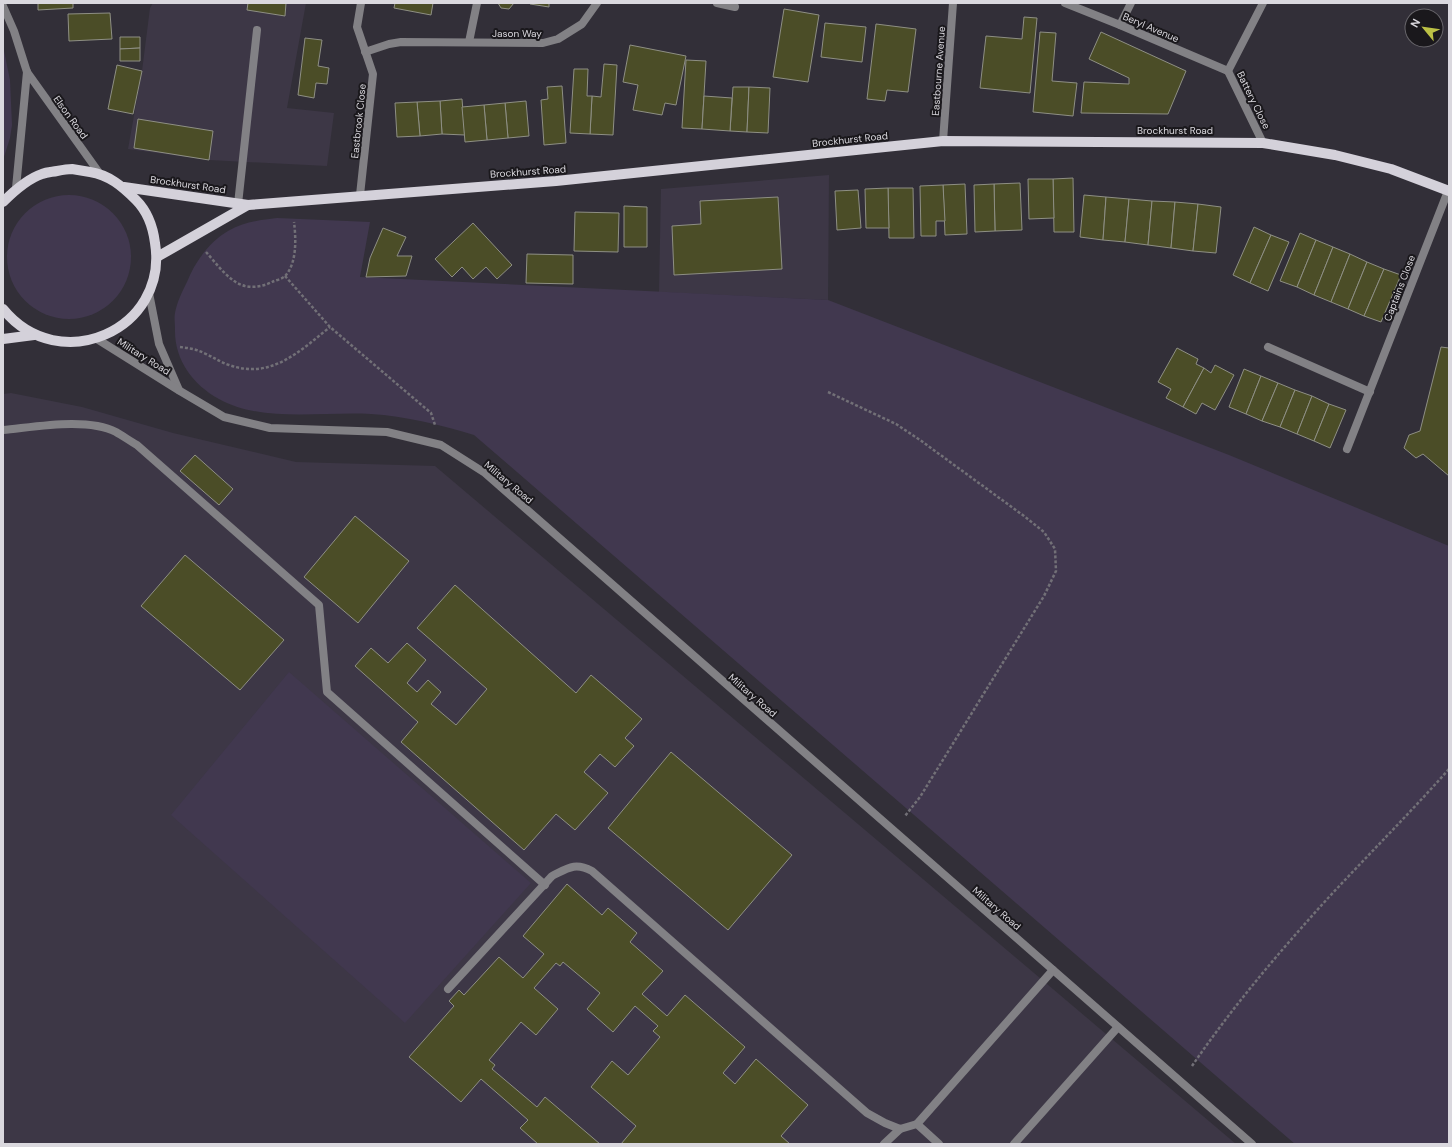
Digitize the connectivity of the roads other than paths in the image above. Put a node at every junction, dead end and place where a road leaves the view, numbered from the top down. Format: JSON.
{"nodes":[{"id":1,"x":361,"y":3,"type":"edge"},
{"id":2,"x":477,"y":3,"type":"edge"},
{"id":3,"x":597,"y":3,"type":"edge"},
{"id":4,"x":717,"y":3,"type":"edge"},
{"id":5,"x":953,"y":3,"type":"edge"},
{"id":6,"x":1066,"y":3,"type":"edge"},
{"id":7,"x":1131,"y":3,"type":"edge"},
{"id":8,"x":1263,"y":3,"type":"edge"},
{"id":9,"x":3,"y":6,"type":"edge"},
{"id":10,"x":735,"y":7,"type":"dead end"},
{"id":11,"x":1120,"y":25,"type":"junction"},
{"id":12,"x":257,"y":30,"type":"dead end"},
{"id":13,"x":469,"y":42,"type":"junction"},
{"id":14,"x":365,"y":52,"type":"junction"},
{"id":15,"x":27,"y":72,"type":"junction"},
{"id":16,"x":1228,"y":72,"type":"junction"},
{"id":17,"x":943,"y":141,"type":"junction"},
{"id":18,"x":1263,"y":143,"type":"junction"},
{"id":19,"x":100,"y":174,"type":"junction"},
{"id":20,"x":124,"y":187,"type":"junction"},
{"id":21,"x":16,"y":188,"type":"junction"},
{"id":22,"x":1448,"y":191,"type":"edge"},
{"id":23,"x":360,"y":195,"type":"junction"},
{"id":24,"x":3,"y":202,"type":"edge"},
{"id":25,"x":243,"y":204,"type":"junction"},
{"id":26,"x":158,"y":257,"type":"junction"},
{"id":27,"x":149,"y":293,"type":"junction"},
{"id":28,"x":3,"y":309,"type":"edge"},
{"id":29,"x":34,"y":335,"type":"junction"},
{"id":30,"x":3,"y":339,"type":"edge"},
{"id":31,"x":97,"y":339,"type":"junction"},
{"id":32,"x":1268,"y":347,"type":"dead end"},
{"id":33,"x":180,"y":391,"type":"junction"},
{"id":34,"x":1370,"y":392,"type":"junction"},
{"id":35,"x":3,"y":430,"type":"edge"},
{"id":36,"x":1347,"y":449,"type":"dead end"},
{"id":37,"x":545,"y":885,"type":"junction"},
{"id":38,"x":1053,"y":970,"type":"junction"},
{"id":39,"x":448,"y":989,"type":"dead end"},
{"id":40,"x":1118,"y":1027,"type":"junction"},
{"id":41,"x":917,"y":1124,"type":"junction"},
{"id":42,"x":900,"y":1128,"type":"junction"},
{"id":43,"x":884,"y":1144,"type":"edge"},
{"id":44,"x":939,"y":1144,"type":"edge"},
{"id":45,"x":1014,"y":1144,"type":"edge"},
{"id":46,"x":1252,"y":1144,"type":"edge"}],
"edges":[{"from":1,"to":14,"type":"street","name":"Eastbrook Close"},
{"from":2,"to":13,"type":"street"},
{"from":3,"to":13,"type":"street","name":"Jason Way"},
{"from":4,"to":10,"type":"street"},
{"from":5,"to":17,"type":"street","name":"Eastbourne Avenue"},
{"from":6,"to":11,"type":"street","name":"Beryl Avenue"},
{"from":7,"to":11,"type":"street"},
{"from":8,"to":16,"type":"street","name":"Battery Close"},
{"from":9,"to":15,"type":"street","name":"Elson Road"},
{"from":11,"to":16,"type":"street","name":"Beryl Avenue"},
{"from":12,"to":25,"type":"street"},
{"from":13,"to":14,"type":"street","name":"Jason Way"},
{"from":14,"to":23,"type":"street","name":"Eastbrook Close"},
{"from":15,"to":19,"type":"street","name":"Elson Road"},
{"from":15,"to":21,"type":"street","name":"Elson Road"},
{"from":16,"to":18,"type":"street","name":"Battery Close"},
{"from":17,"to":18,"type":"main road","name":"Brockhurst Road"},
{"from":17,"to":23,"type":"main road","name":"Brockhurst Road"},
{"from":18,"to":22,"type":"main road","name":"Brockhurst Road"},
{"from":19,"to":20,"type":"main road"},
{"from":19,"to":21,"type":"main road"},
{"from":20,"to":25,"type":"main road","name":"Brockhurst Road"},
{"from":20,"to":26,"type":"main road"},
{"from":21,"to":24,"type":"main road"},
{"from":22,"to":34,"type":"street","name":"Captains Close"},
{"from":23,"to":25,"type":"main road","name":"Brockhurst Road"},
{"from":25,"to":26,"type":"main road","name":"Brockhurst Road"},
{"from":26,"to":27,"type":"main road"},
{"from":27,"to":31,"type":"main road"},
{"from":27,"to":33,"type":"street","name":"Military Road"},
{"from":28,"to":29,"type":"main road"},
{"from":29,"to":30,"type":"main road"},
{"from":29,"to":31,"type":"main road"},
{"from":31,"to":33,"type":"street","name":"Military Road"},
{"from":32,"to":34,"type":"street"},
{"from":33,"to":38,"type":"street","name":"Military Road"},
{"from":34,"to":36,"type":"street","name":"Captains Close"},
{"from":35,"to":37,"type":"street"},
{"from":37,"to":39,"type":"street"},
{"from":37,"to":42,"type":"street"},
{"from":38,"to":40,"type":"street","name":"Military Road"},
{"from":38,"to":41,"type":"street"},
{"from":40,"to":45,"type":"street"},
{"from":40,"to":46,"type":"street","name":"Military Road"},
{"from":41,"to":42,"type":"street"},
{"from":41,"to":44,"type":"street"},
{"from":42,"to":43,"type":"street"}]}
